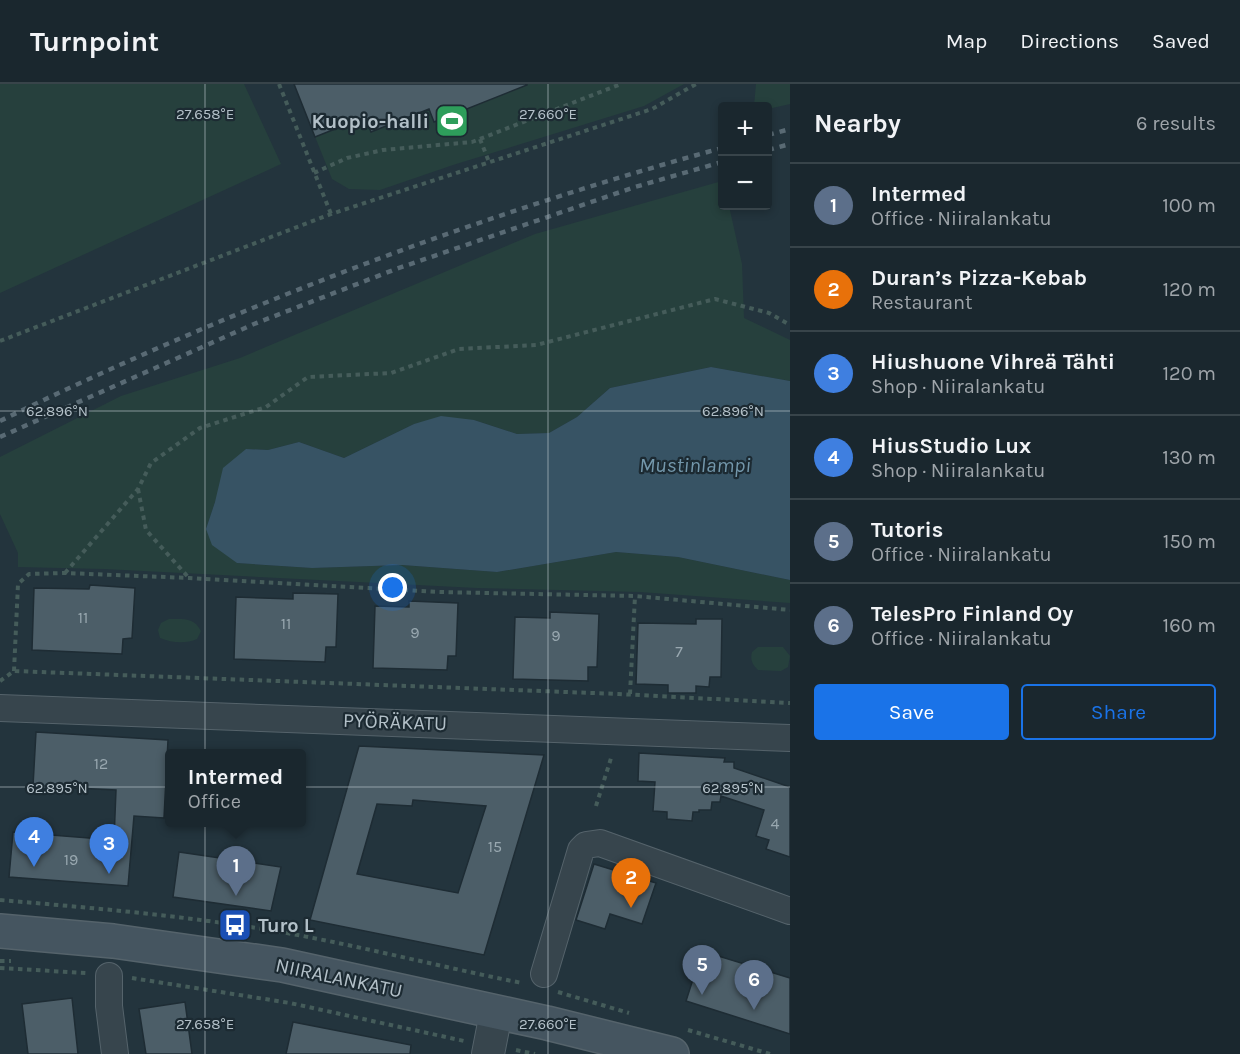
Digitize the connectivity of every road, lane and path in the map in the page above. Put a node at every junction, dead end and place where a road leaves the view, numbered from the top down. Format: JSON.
{"nodes":[{"id":1,"x":279,"y":84,"type":"edge"},
{"id":2,"x":621,"y":84,"type":"edge"},
{"id":3,"x":696,"y":84,"type":"edge"},
{"id":4,"x":480,"y":139,"type":"junction"},
{"id":5,"x":489,"y":162,"type":"junction"},
{"id":6,"x":314,"y":173,"type":"junction"},
{"id":7,"x":331,"y":214,"type":"junction"},
{"id":8,"x":790,"y":325,"type":"edge"},
{"id":9,"x":0,"y":341,"type":"edge"},
{"id":10,"x":138,"y":489,"type":"junction"},
{"id":11,"x":65,"y":573,"type":"junction"},
{"id":12,"x":189,"y":578,"type":"junction"},
{"id":13,"x":635,"y":596,"type":"junction"},
{"id":14,"x":790,"y":610,"type":"edge"},
{"id":15,"x":14,"y":671,"type":"junction"},
{"id":16,"x":0,"y":681,"type":"edge"},
{"id":17,"x":630,"y":694,"type":"junction"},
{"id":18,"x":790,"y":703,"type":"edge"},
{"id":19,"x":0,"y":708,"type":"edge"},
{"id":20,"x":790,"y":738,"type":"edge"},
{"id":21,"x":609,"y":766,"type":"dead end"},
{"id":22,"x":596,"y":806,"type":"dead end"},
{"id":23,"x":790,"y":911,"type":"edge"},
{"id":24,"x":0,"y":931,"type":"edge"},
{"id":25,"x":0,"y":968,"type":"edge"},
{"id":26,"x":544,"y":974,"type":"dead end"},
{"id":27,"x":109,"y":976,"type":"junction"},
{"id":28,"x":496,"y":1013,"type":"junction"},
{"id":29,"x":489,"y":1050,"type":"edge"},
{"id":30,"x":115,"y":1054,"type":"edge"},
{"id":31,"x":536,"y":1054,"type":"edge"},
{"id":32,"x":672,"y":1054,"type":"edge"}],
"edges":[{"from":1,"to":6,"type":"path"},
{"from":2,"to":4,"type":"path"},
{"from":3,"to":5,"type":"path"},
{"from":4,"to":5,"type":"path"},
{"from":4,"to":6,"type":"path"},
{"from":5,"to":7,"type":"path"},
{"from":6,"to":7,"type":"path"},
{"from":7,"to":9,"type":"path"},
{"from":8,"to":10,"type":"path"},
{"from":10,"to":11,"type":"path"},
{"from":10,"to":12,"type":"path"},
{"from":11,"to":12,"type":"path"},
{"from":11,"to":15,"type":"path"},
{"from":12,"to":13,"type":"path"},
{"from":13,"to":14,"type":"path"},
{"from":13,"to":17,"type":"path"},
{"from":15,"to":16,"type":"path"},
{"from":15,"to":17,"type":"path"},
{"from":17,"to":18,"type":"path"},
{"from":19,"to":20,"type":"street","name":"PYÖRÄKATU"},
{"from":21,"to":22,"type":"path"},
{"from":23,"to":26,"type":"street"},
{"from":24,"to":28,"type":"main road","name":"NIIRALANKATU"},
{"from":25,"to":27,"type":"path"},
{"from":27,"to":29,"type":"path"},
{"from":27,"to":30,"type":"street"},
{"from":28,"to":29,"type":"street"},
{"from":28,"to":32,"type":"main road","name":"NIIRALANKATU"},
{"from":29,"to":31,"type":"path"}]}
